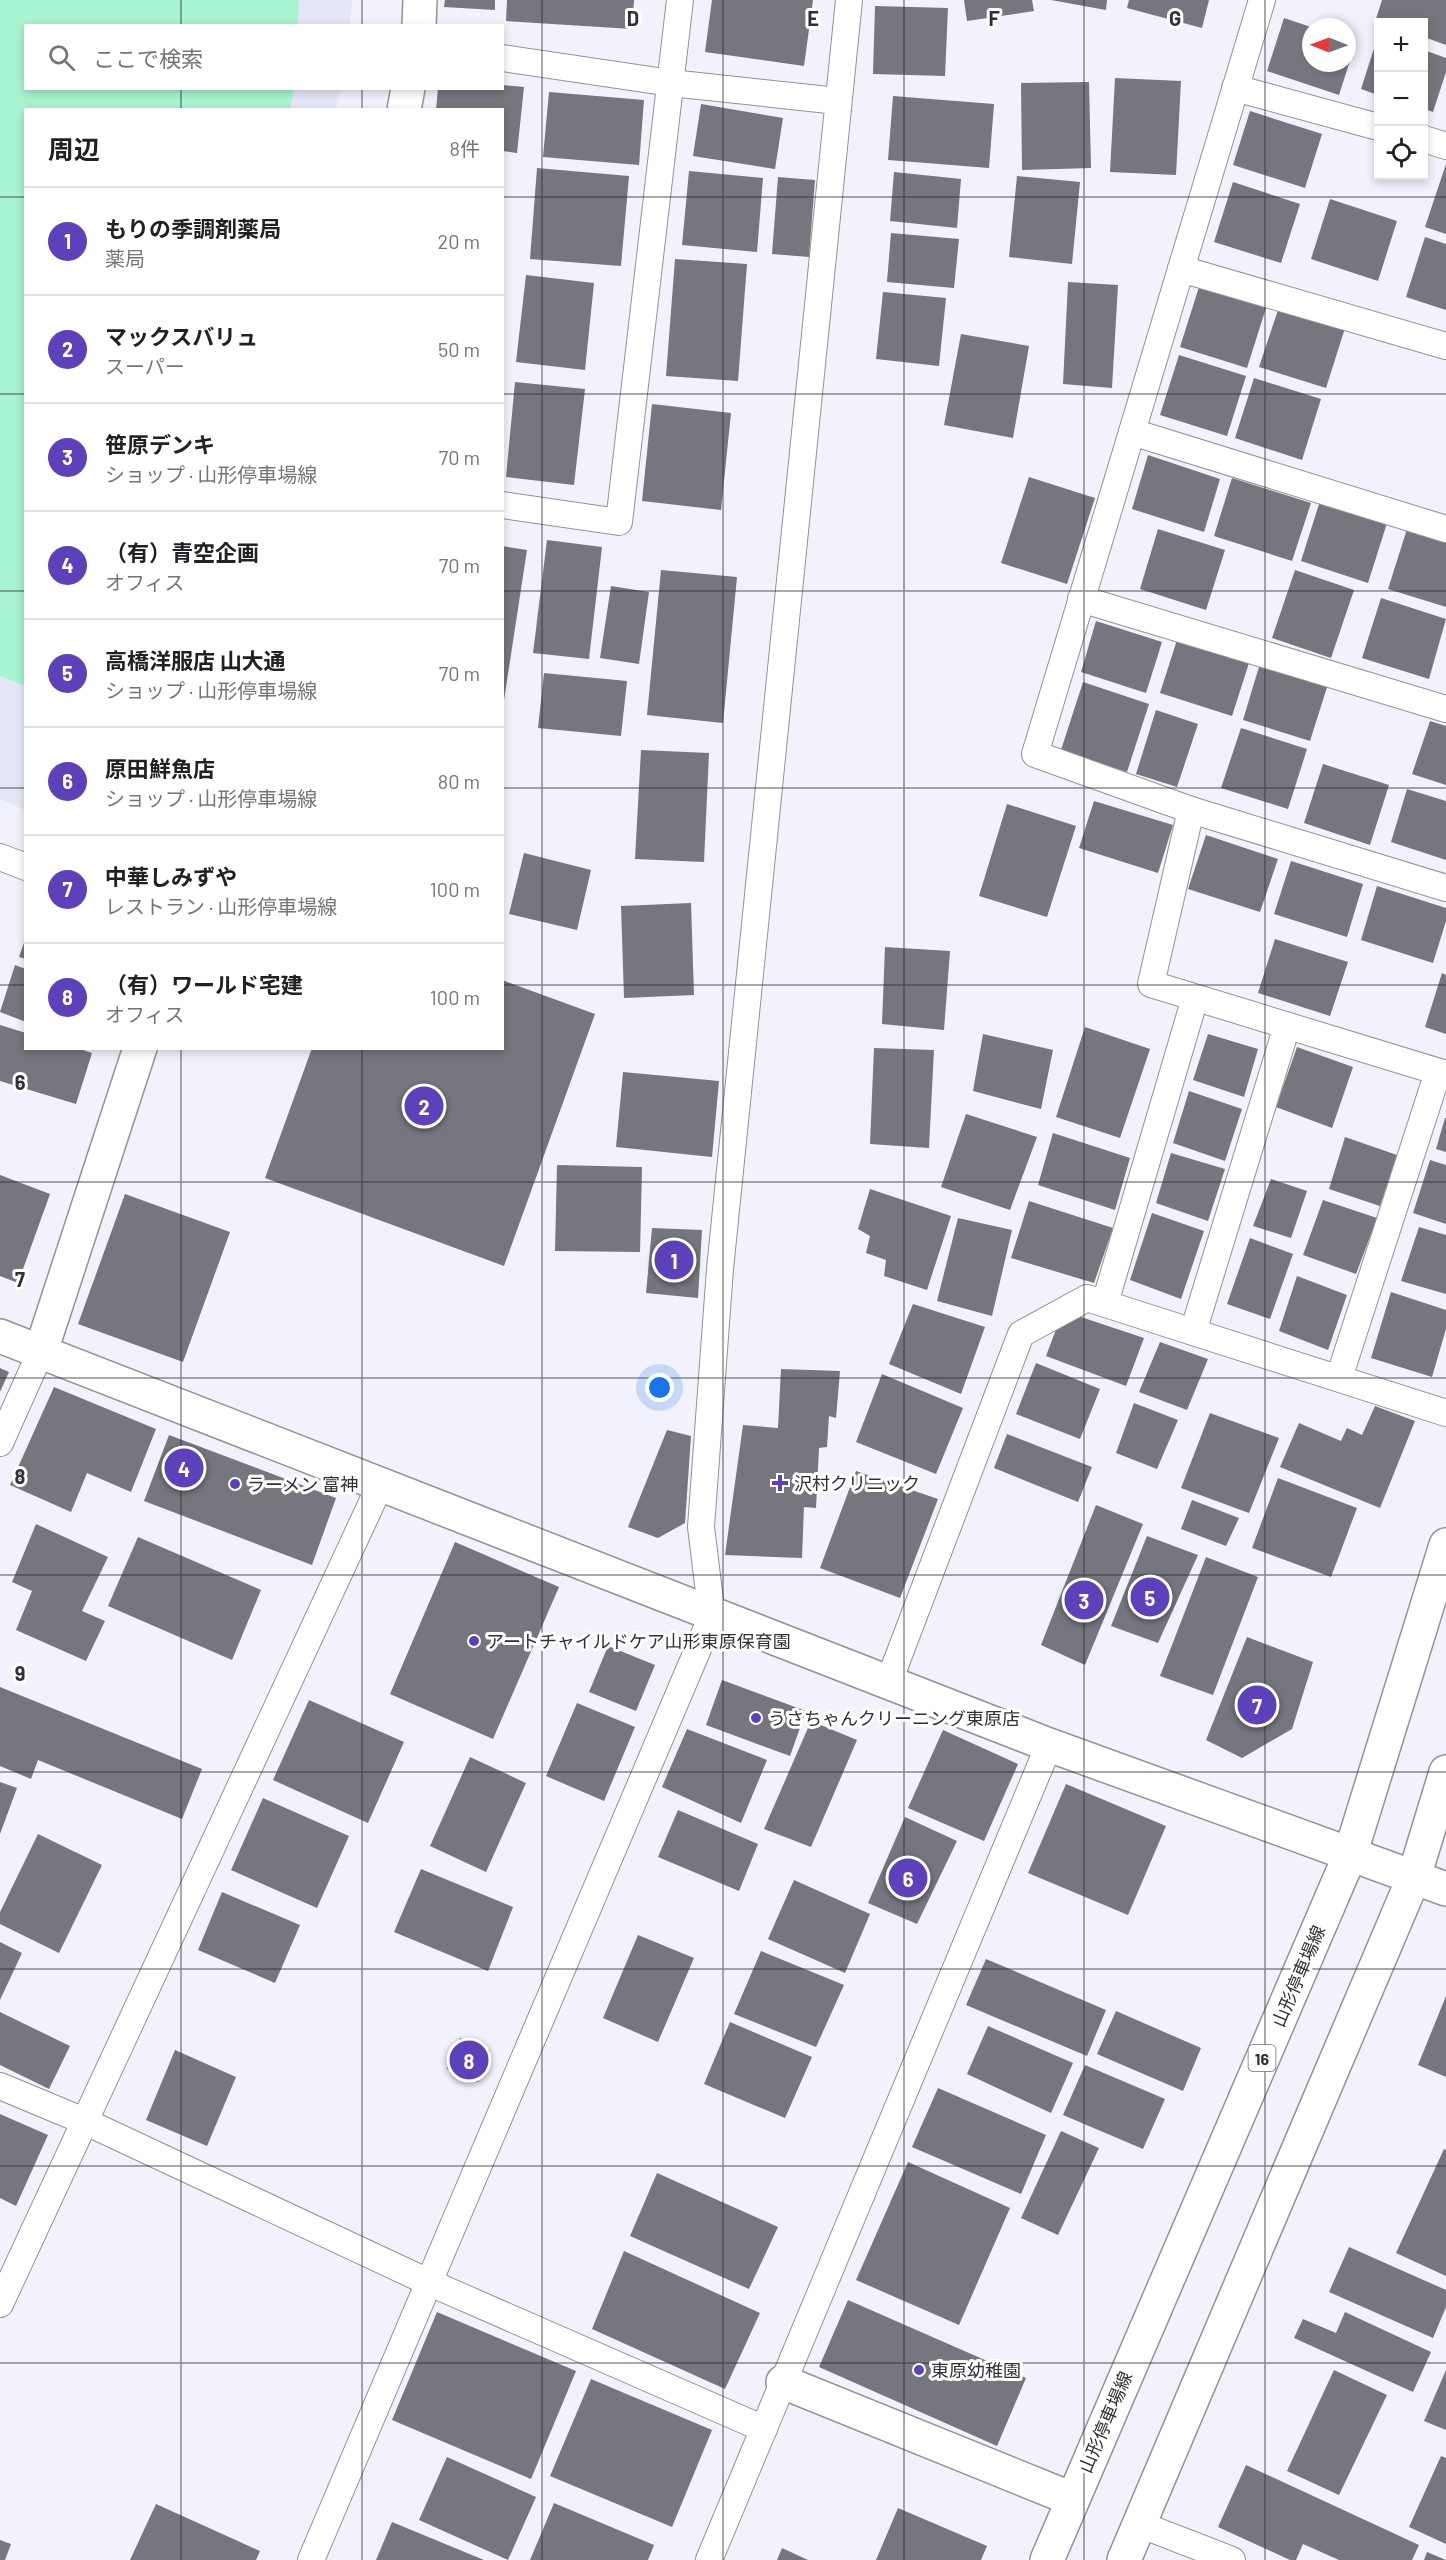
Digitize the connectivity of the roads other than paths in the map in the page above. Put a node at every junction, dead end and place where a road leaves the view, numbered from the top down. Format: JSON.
{"nodes":[{"id":1,"x":420,"y":0,"type":"edge"},
{"id":2,"x":680,"y":0,"type":"edge"},
{"id":3,"x":849,"y":0,"type":"edge"},
{"id":4,"x":1262,"y":0,"type":"edge"},
{"id":5,"x":418,"y":24,"type":"edge"},
{"id":6,"x":504,"y":58,"type":"edge"},
{"id":7,"x":671,"y":83,"type":"junction"},
{"id":8,"x":1235,"y":88,"type":"junction"},
{"id":9,"x":408,"y":90,"type":"edge"},
{"id":10,"x":838,"y":101,"type":"junction"},
{"id":11,"x":404,"y":108,"type":"edge"},
{"id":12,"x":1374,"y":126,"type":"edge"},
{"id":13,"x":1428,"y":140,"type":"edge"},
{"id":14,"x":1446,"y":146,"type":"edge"},
{"id":15,"x":1181,"y":270,"type":"junction"},
{"id":16,"x":1446,"y":346,"type":"edge"},
{"id":17,"x":1132,"y":432,"type":"junction"},
{"id":18,"x":504,"y":505,"type":"edge"},
{"id":19,"x":1446,"y":529,"type":"edge"},
{"id":20,"x":1081,"y":599,"type":"junction"},
{"id":21,"x":1446,"y":709,"type":"edge"},
{"id":22,"x":1191,"y":810,"type":"junction"},
{"id":23,"x":0,"y":857,"type":"edge"},
{"id":24,"x":24,"y":866,"type":"edge"},
{"id":25,"x":1446,"y":888,"type":"edge"},
{"id":26,"x":1195,"y":998,"type":"junction"},
{"id":27,"x":1287,"y":1026,"type":"junction"},
{"id":28,"x":139,"y":1050,"type":"edge"},
{"id":29,"x":1442,"y":1073,"type":"edge"},
{"id":30,"x":1105,"y":1304,"type":"junction"},
{"id":31,"x":1193,"y":1332,"type":"junction"},
{"id":32,"x":0,"y":1336,"type":"edge"},
{"id":33,"x":41,"y":1352,"type":"junction"},
{"id":34,"x":1339,"y":1378,"type":"junction"},
{"id":35,"x":1446,"y":1413,"type":"edge"},
{"id":36,"x":0,"y":1443,"type":"edge"},
{"id":37,"x":381,"y":1483,"type":"junction"},
{"id":38,"x":1446,"y":1545,"type":"edge"},
{"id":39,"x":712,"y":1616,"type":"junction"},
{"id":40,"x":888,"y":1684,"type":"junction"},
{"id":41,"x":1049,"y":1745,"type":"junction"},
{"id":42,"x":1446,"y":1772,"type":"edge"},
{"id":43,"x":1350,"y":1855,"type":"junction"},
{"id":44,"x":1414,"y":1878,"type":"junction"},
{"id":45,"x":1446,"y":1889,"type":"edge"},
{"id":46,"x":0,"y":2086,"type":"edge"},
{"id":47,"x":84,"y":2121,"type":"junction"},
{"id":48,"x":428,"y":2282,"type":"junction"},
{"id":49,"x":0,"y":2304,"type":"edge"},
{"id":50,"x":783,"y":2382,"type":"junction"},
{"id":51,"x":764,"y":2428,"type":"junction"},
{"id":52,"x":1072,"y":2499,"type":"junction"},
{"id":53,"x":1139,"y":2524,"type":"junction"},
{"id":54,"x":311,"y":2560,"type":"edge"},
{"id":55,"x":709,"y":2560,"type":"edge"},
{"id":56,"x":1047,"y":2560,"type":"edge"},
{"id":57,"x":1124,"y":2560,"type":"edge"},
{"id":58,"x":1232,"y":2560,"type":"edge"}],
"edges":[{"from":1,"to":5,"type":"street"},
{"from":2,"to":7,"type":"lane"},
{"from":3,"to":10,"type":"lane"},
{"from":4,"to":8,"type":"lane"},
{"from":6,"to":7,"type":"lane"},
{"from":7,"to":10,"type":"lane"},
{"from":7,"to":18,"type":"lane"},
{"from":8,"to":12,"type":"lane"},
{"from":8,"to":15,"type":"lane"},
{"from":9,"to":11,"type":"street"},
{"from":10,"to":39,"type":"lane"},
{"from":13,"to":14,"type":"lane"},
{"from":15,"to":16,"type":"lane"},
{"from":15,"to":17,"type":"lane"},
{"from":17,"to":19,"type":"lane"},
{"from":17,"to":20,"type":"lane"},
{"from":20,"to":21,"type":"lane"},
{"from":20,"to":22,"type":"lane"},
{"from":22,"to":25,"type":"lane"},
{"from":22,"to":26,"type":"lane"},
{"from":23,"to":24,"type":"lane"},
{"from":26,"to":27,"type":"lane"},
{"from":26,"to":30,"type":"lane"},
{"from":27,"to":29,"type":"lane"},
{"from":27,"to":31,"type":"lane"},
{"from":28,"to":33,"type":"street"},
{"from":29,"to":34,"type":"lane"},
{"from":30,"to":31,"type":"lane"},
{"from":30,"to":40,"type":"lane"},
{"from":31,"to":34,"type":"lane"},
{"from":32,"to":33,"type":"street"},
{"from":33,"to":36,"type":"lane"},
{"from":33,"to":37,"type":"street"},
{"from":34,"to":35,"type":"lane"},
{"from":37,"to":39,"type":"street"},
{"from":37,"to":47,"type":"lane"},
{"from":38,"to":43,"type":"street","name":"山形停車場線","number":"16"},
{"from":39,"to":40,"type":"street"},
{"from":39,"to":48,"type":"lane"},
{"from":40,"to":41,"type":"street"},
{"from":41,"to":43,"type":"street"},
{"from":41,"to":50,"type":"lane"},
{"from":42,"to":44,"type":"street"},
{"from":43,"to":44,"type":"street"},
{"from":43,"to":52,"type":"street","name":"山形停車場線","number":"16"},
{"from":44,"to":45,"type":"street"},
{"from":44,"to":53,"type":"street"},
{"from":46,"to":47,"type":"lane"},
{"from":47,"to":48,"type":"lane"},
{"from":47,"to":49,"type":"lane"},
{"from":48,"to":51,"type":"lane"},
{"from":48,"to":54,"type":"lane"},
{"from":50,"to":51,"type":"lane"},
{"from":50,"to":52,"type":"street"},
{"from":51,"to":55,"type":"lane"},
{"from":52,"to":56,"type":"street","name":"山形停車場線","number":"16"},
{"from":53,"to":57,"type":"street"},
{"from":53,"to":58,"type":"lane"}]}
